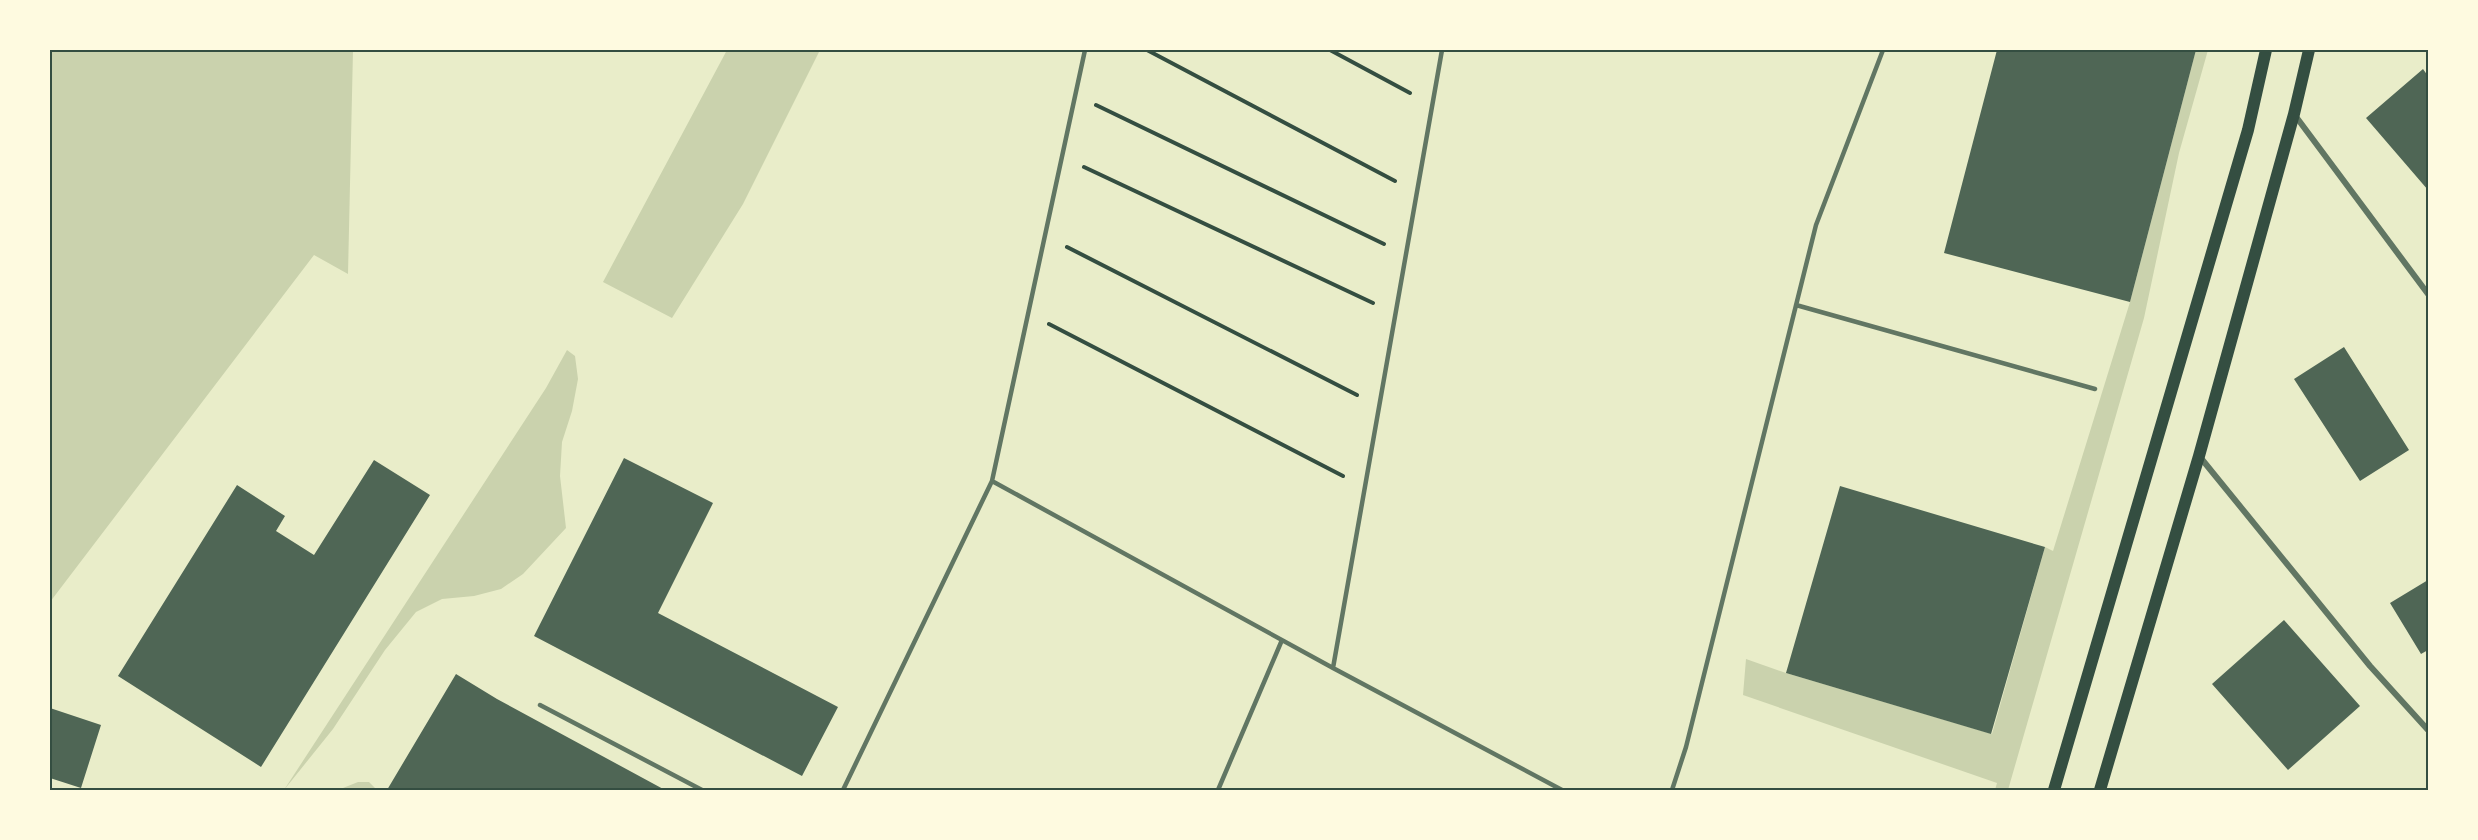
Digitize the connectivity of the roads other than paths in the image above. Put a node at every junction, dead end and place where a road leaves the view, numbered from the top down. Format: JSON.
{"nodes":[{"id":1,"x":1085,"y":50,"type":"edge"},
{"id":2,"x":1442,"y":50,"type":"edge"},
{"id":3,"x":1883,"y":50,"type":"edge"},
{"id":4,"x":2266,"y":50,"type":"edge"},
{"id":5,"x":2309,"y":50,"type":"edge"},
{"id":6,"x":2294,"y":114,"type":"junction"},
{"id":7,"x":2428,"y":294,"type":"edge"},
{"id":8,"x":1796,"y":305,"type":"junction"},
{"id":9,"x":2094,"y":389,"type":"dead end"},
{"id":10,"x":2199,"y":456,"type":"junction"},
{"id":11,"x":992,"y":481,"type":"junction"},
{"id":12,"x":1282,"y":640,"type":"junction"},
{"id":13,"x":1333,"y":668,"type":"junction"},
{"id":14,"x":540,"y":705,"type":"dead end"},
{"id":15,"x":2428,"y":730,"type":"edge"},
{"id":16,"x":702,"y":790,"type":"edge"},
{"id":17,"x":843,"y":790,"type":"edge"},
{"id":18,"x":1218,"y":790,"type":"edge"},
{"id":19,"x":1562,"y":790,"type":"edge"},
{"id":20,"x":1672,"y":790,"type":"edge"},
{"id":21,"x":2054,"y":790,"type":"edge"},
{"id":22,"x":2100,"y":790,"type":"edge"}],
"edges":[{"from":1,"to":11,"type":"lane"},
{"from":2,"to":13,"type":"lane"},
{"from":3,"to":8,"type":"lane"},
{"from":4,"to":21,"type":"main road"},
{"from":5,"to":6,"type":"main road"},
{"from":6,"to":7,"type":"street"},
{"from":6,"to":10,"type":"main road"},
{"from":8,"to":9,"type":"lane"},
{"from":8,"to":20,"type":"lane"},
{"from":10,"to":15,"type":"street"},
{"from":10,"to":22,"type":"main road"},
{"from":11,"to":12,"type":"lane"},
{"from":11,"to":17,"type":"lane"},
{"from":12,"to":13,"type":"lane"},
{"from":12,"to":18,"type":"lane"},
{"from":13,"to":19,"type":"lane"},
{"from":14,"to":16,"type":"lane"}]}
